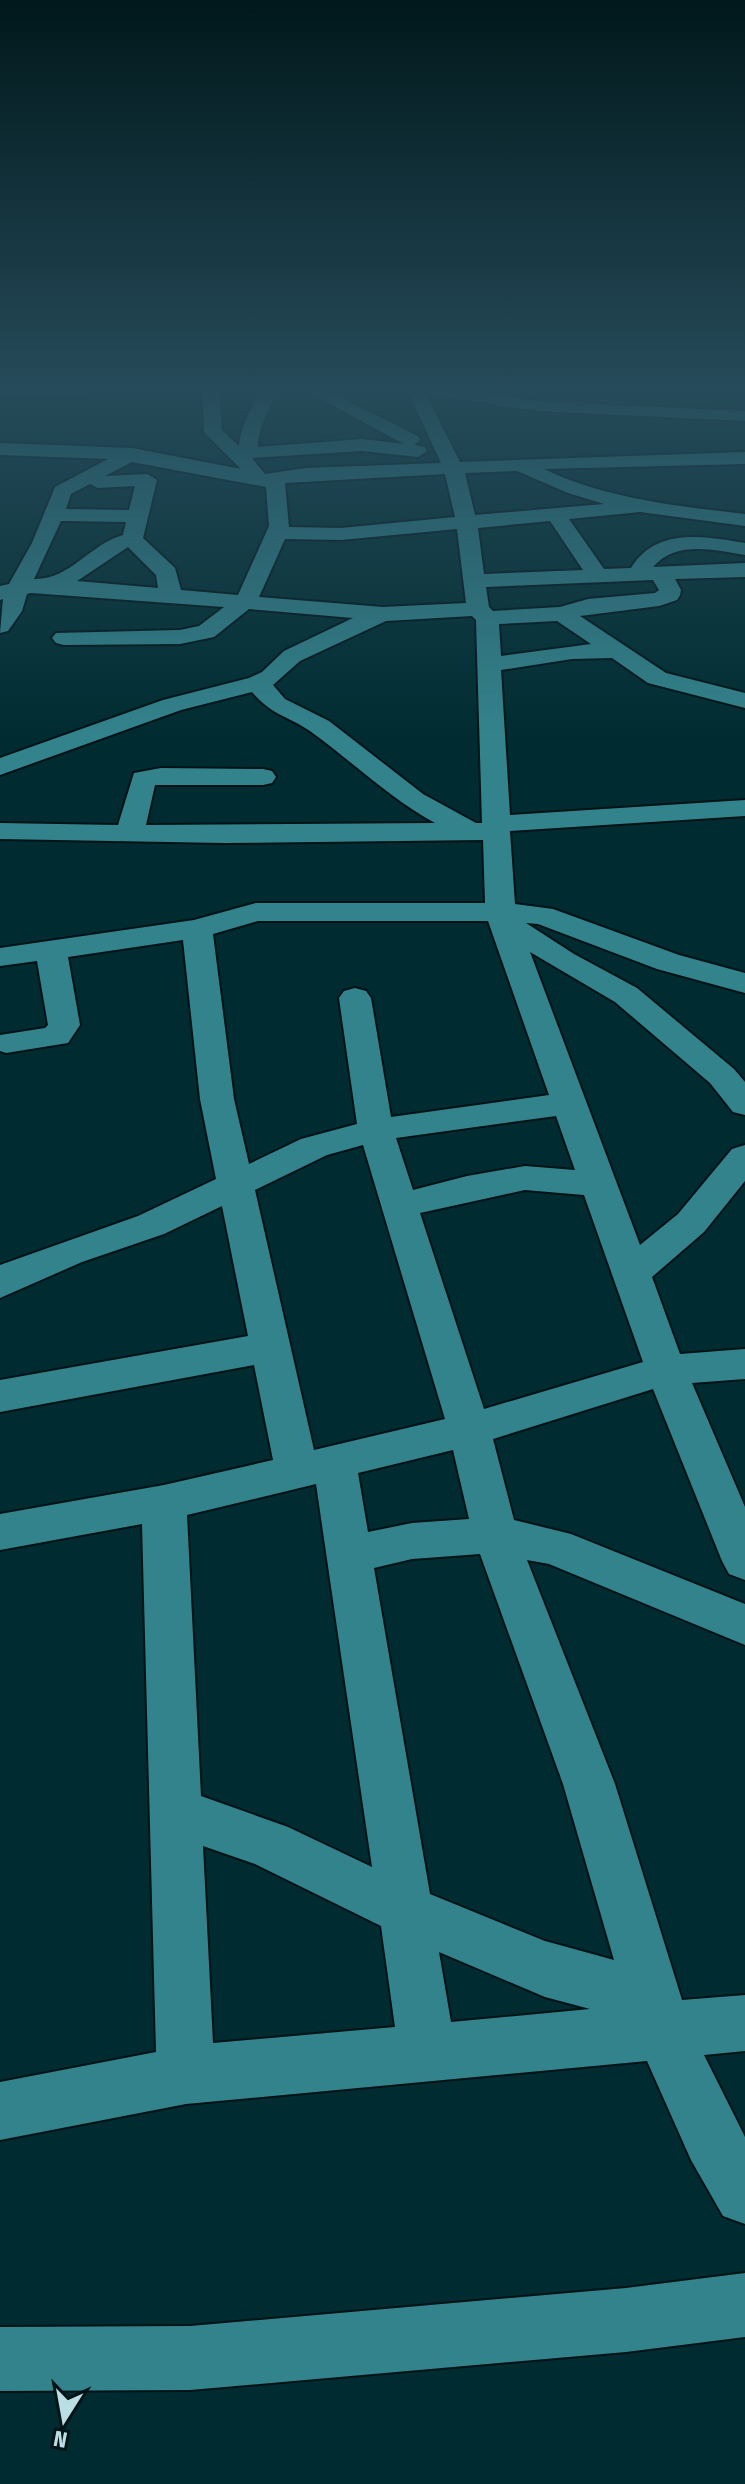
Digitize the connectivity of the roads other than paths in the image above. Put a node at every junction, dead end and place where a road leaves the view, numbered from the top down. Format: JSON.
{"nodes":[{"id":1,"x":57,"y":504,"type":"edge"},
{"id":2,"x":142,"y":504,"type":"edge"},
{"id":3,"x":277,"y":504,"type":"edge"},
{"id":4,"x":459,"y":504,"type":"edge"},
{"id":5,"x":624,"y":504,"type":"edge"},
{"id":6,"x":634,"y":507,"type":"junction"},
{"id":7,"x":53,"y":515,"type":"junction"},
{"id":8,"x":556,"y":515,"type":"junction"},
{"id":9,"x":139,"y":516,"type":"junction"},
{"id":10,"x":745,"y":520,"type":"edge"},
{"id":11,"x":467,"y":524,"type":"junction"},
{"id":12,"x":277,"y":533,"type":"junction"},
{"id":13,"x":132,"y":539,"type":"junction"},
{"id":14,"x":678,"y":542,"type":"junction"},
{"id":15,"x":745,"y":549,"type":"edge"},
{"id":16,"x":32,"y":564,"type":"junction"},
{"id":17,"x":88,"y":566,"type":"junction"},
{"id":18,"x":162,"y":569,"type":"junction"},
{"id":19,"x":745,"y":570,"type":"edge"},
{"id":20,"x":706,"y":571,"type":"junction"},
{"id":21,"x":649,"y":574,"type":"junction"},
{"id":22,"x":598,"y":576,"type":"junction"},
{"id":23,"x":59,"y":587,"type":"junction"},
{"id":24,"x":170,"y":594,"type":"junction"},
{"id":25,"x":5,"y":601,"type":"edge"},
{"id":26,"x":246,"y":601,"type":"junction"},
{"id":27,"x":480,"y":603,"type":"junction"},
{"id":28,"x":597,"y":604,"type":"junction"},
{"id":29,"x":383,"y":614,"type":"junction"},
{"id":30,"x":562,"y":614,"type":"junction"},
{"id":31,"x":590,"y":633,"type":"junction"},
{"id":32,"x":64,"y":638,"type":"dead end"},
{"id":33,"x":618,"y":651,"type":"junction"},
{"id":34,"x":488,"y":665,"type":"junction"},
{"id":35,"x":258,"y":683,"type":"junction"},
{"id":36,"x":745,"y":701,"type":"edge"},
{"id":37,"x":0,"y":767,"type":"edge"},
{"id":38,"x":263,"y":777,"type":"dead end"},
{"id":39,"x":745,"y":808,"type":"edge"},
{"id":40,"x":487,"y":829,"type":"junction"},
{"id":41,"x":0,"y":831,"type":"edge"},
{"id":42,"x":130,"y":834,"type":"junction"},
{"id":43,"x":502,"y":918,"type":"junction"},
{"id":44,"x":197,"y":929,"type":"junction"},
{"id":45,"x":51,"y":950,"type":"junction"},
{"id":46,"x":2,"y":954,"type":"edge"},
{"id":47,"x":745,"y":983,"type":"edge"},
{"id":48,"x":355,"y":998,"type":"dead end"},
{"id":49,"x":6,"y":1043,"type":"dead end"},
{"id":50,"x":570,"y":1103,"type":"junction"},
{"id":51,"x":745,"y":1104,"type":"edge"},
{"id":52,"x":376,"y":1130,"type":"junction"},
{"id":53,"x":745,"y":1157,"type":"edge"},
{"id":54,"x":236,"y":1184,"type":"junction"},
{"id":55,"x":598,"y":1184,"type":"junction"},
{"id":56,"x":399,"y":1206,"type":"junction"},
{"id":57,"x":631,"y":1273,"type":"junction"},
{"id":58,"x":0,"y":1284,"type":"edge"},
{"id":59,"x":271,"y":1347,"type":"junction"},
{"id":60,"x":745,"y":1364,"type":"edge"},
{"id":61,"x":666,"y":1370,"type":"junction"},
{"id":62,"x":0,"y":1396,"type":"edge"},
{"id":63,"x":469,"y":1430,"type":"junction"},
{"id":64,"x":316,"y":1465,"type":"junction"},
{"id":65,"x":164,"y":1503,"type":"junction"},
{"id":66,"x":0,"y":1532,"type":"edge"},
{"id":67,"x":495,"y":1535,"type":"junction"},
{"id":68,"x":349,"y":1555,"type":"junction"},
{"id":69,"x":745,"y":1561,"type":"edge"},
{"id":70,"x":745,"y":1625,"type":"edge"},
{"id":71,"x":176,"y":1812,"type":"junction"},
{"id":72,"x":405,"y":1910,"type":"junction"},
{"id":73,"x":658,"y":2014,"type":"junction"},
{"id":74,"x":745,"y":2023,"type":"edge"},
{"id":75,"x":428,"y":2053,"type":"junction"},
{"id":76,"x":186,"y":2075,"type":"junction"},
{"id":77,"x":0,"y":2111,"type":"edge"},
{"id":78,"x":745,"y":2194,"type":"edge"},
{"id":79,"x":745,"y":2305,"type":"edge"},
{"id":80,"x":0,"y":2359,"type":"edge"}],
"edges":[{"from":1,"to":7,"type":"street"},
{"from":2,"to":9,"type":"street"},
{"from":3,"to":12,"type":"street"},
{"from":4,"to":11,"type":"street"},
{"from":5,"to":6,"type":"street"},
{"from":6,"to":8,"type":"street"},
{"from":6,"to":10,"type":"street"},
{"from":7,"to":9,"type":"street"},
{"from":7,"to":16,"type":"street"},
{"from":8,"to":11,"type":"street"},
{"from":8,"to":22,"type":"street"},
{"from":9,"to":13,"type":"street"},
{"from":11,"to":12,"type":"street"},
{"from":11,"to":27,"type":"street"},
{"from":12,"to":26,"type":"street"},
{"from":13,"to":17,"type":"street"},
{"from":13,"to":18,"type":"street"},
{"from":14,"to":15,"type":"street"},
{"from":14,"to":20,"type":"street"},
{"from":14,"to":21,"type":"street"},
{"from":16,"to":17,"type":"street"},
{"from":16,"to":25,"type":"street"},
{"from":17,"to":18,"type":"street"},
{"from":17,"to":23,"type":"street"},
{"from":18,"to":24,"type":"street"},
{"from":19,"to":20,"type":"street"},
{"from":20,"to":21,"type":"street"},
{"from":21,"to":22,"type":"street"},
{"from":21,"to":28,"type":"street"},
{"from":22,"to":27,"type":"street"},
{"from":23,"to":24,"type":"street"},
{"from":23,"to":25,"type":"street"},
{"from":24,"to":26,"type":"street"},
{"from":26,"to":29,"type":"street"},
{"from":26,"to":32,"type":"street"},
{"from":27,"to":29,"type":"street"},
{"from":27,"to":30,"type":"street"},
{"from":27,"to":34,"type":"street"},
{"from":28,"to":30,"type":"street"},
{"from":28,"to":31,"type":"street"},
{"from":29,"to":35,"type":"street"},
{"from":30,"to":31,"type":"street"},
{"from":31,"to":33,"type":"street"},
{"from":33,"to":34,"type":"street"},
{"from":33,"to":36,"type":"street"},
{"from":34,"to":40,"type":"street"},
{"from":35,"to":37,"type":"street"},
{"from":35,"to":40,"type":"street"},
{"from":38,"to":42,"type":"street"},
{"from":39,"to":40,"type":"street"},
{"from":40,"to":42,"type":"street"},
{"from":40,"to":43,"type":"street"},
{"from":41,"to":42,"type":"street"},
{"from":43,"to":44,"type":"street"},
{"from":43,"to":47,"type":"street"},
{"from":43,"to":50,"type":"street"},
{"from":43,"to":51,"type":"street"},
{"from":44,"to":45,"type":"street"},
{"from":44,"to":54,"type":"street"},
{"from":45,"to":46,"type":"street"},
{"from":45,"to":49,"type":"street"},
{"from":48,"to":52,"type":"street"},
{"from":50,"to":52,"type":"street"},
{"from":50,"to":55,"type":"street"},
{"from":52,"to":54,"type":"street"},
{"from":52,"to":56,"type":"street"},
{"from":53,"to":57,"type":"street"},
{"from":54,"to":58,"type":"street"},
{"from":54,"to":59,"type":"street"},
{"from":55,"to":56,"type":"street"},
{"from":55,"to":57,"type":"street"},
{"from":56,"to":63,"type":"street"},
{"from":57,"to":61,"type":"street"},
{"from":59,"to":62,"type":"street"},
{"from":59,"to":64,"type":"street"},
{"from":60,"to":61,"type":"street"},
{"from":61,"to":63,"type":"street"},
{"from":61,"to":69,"type":"street"},
{"from":63,"to":64,"type":"street"},
{"from":63,"to":67,"type":"street"},
{"from":64,"to":65,"type":"street"},
{"from":64,"to":68,"type":"street"},
{"from":65,"to":66,"type":"street"},
{"from":65,"to":71,"type":"street"},
{"from":67,"to":68,"type":"street"},
{"from":67,"to":70,"type":"street"},
{"from":67,"to":73,"type":"street"},
{"from":68,"to":72,"type":"street"},
{"from":71,"to":72,"type":"street"},
{"from":71,"to":76,"type":"street"},
{"from":72,"to":73,"type":"street"},
{"from":72,"to":75,"type":"street"},
{"from":73,"to":74,"type":"street"},
{"from":73,"to":75,"type":"street"},
{"from":73,"to":78,"type":"street"},
{"from":75,"to":76,"type":"street"},
{"from":76,"to":77,"type":"street"},
{"from":79,"to":80,"type":"street"}]}
